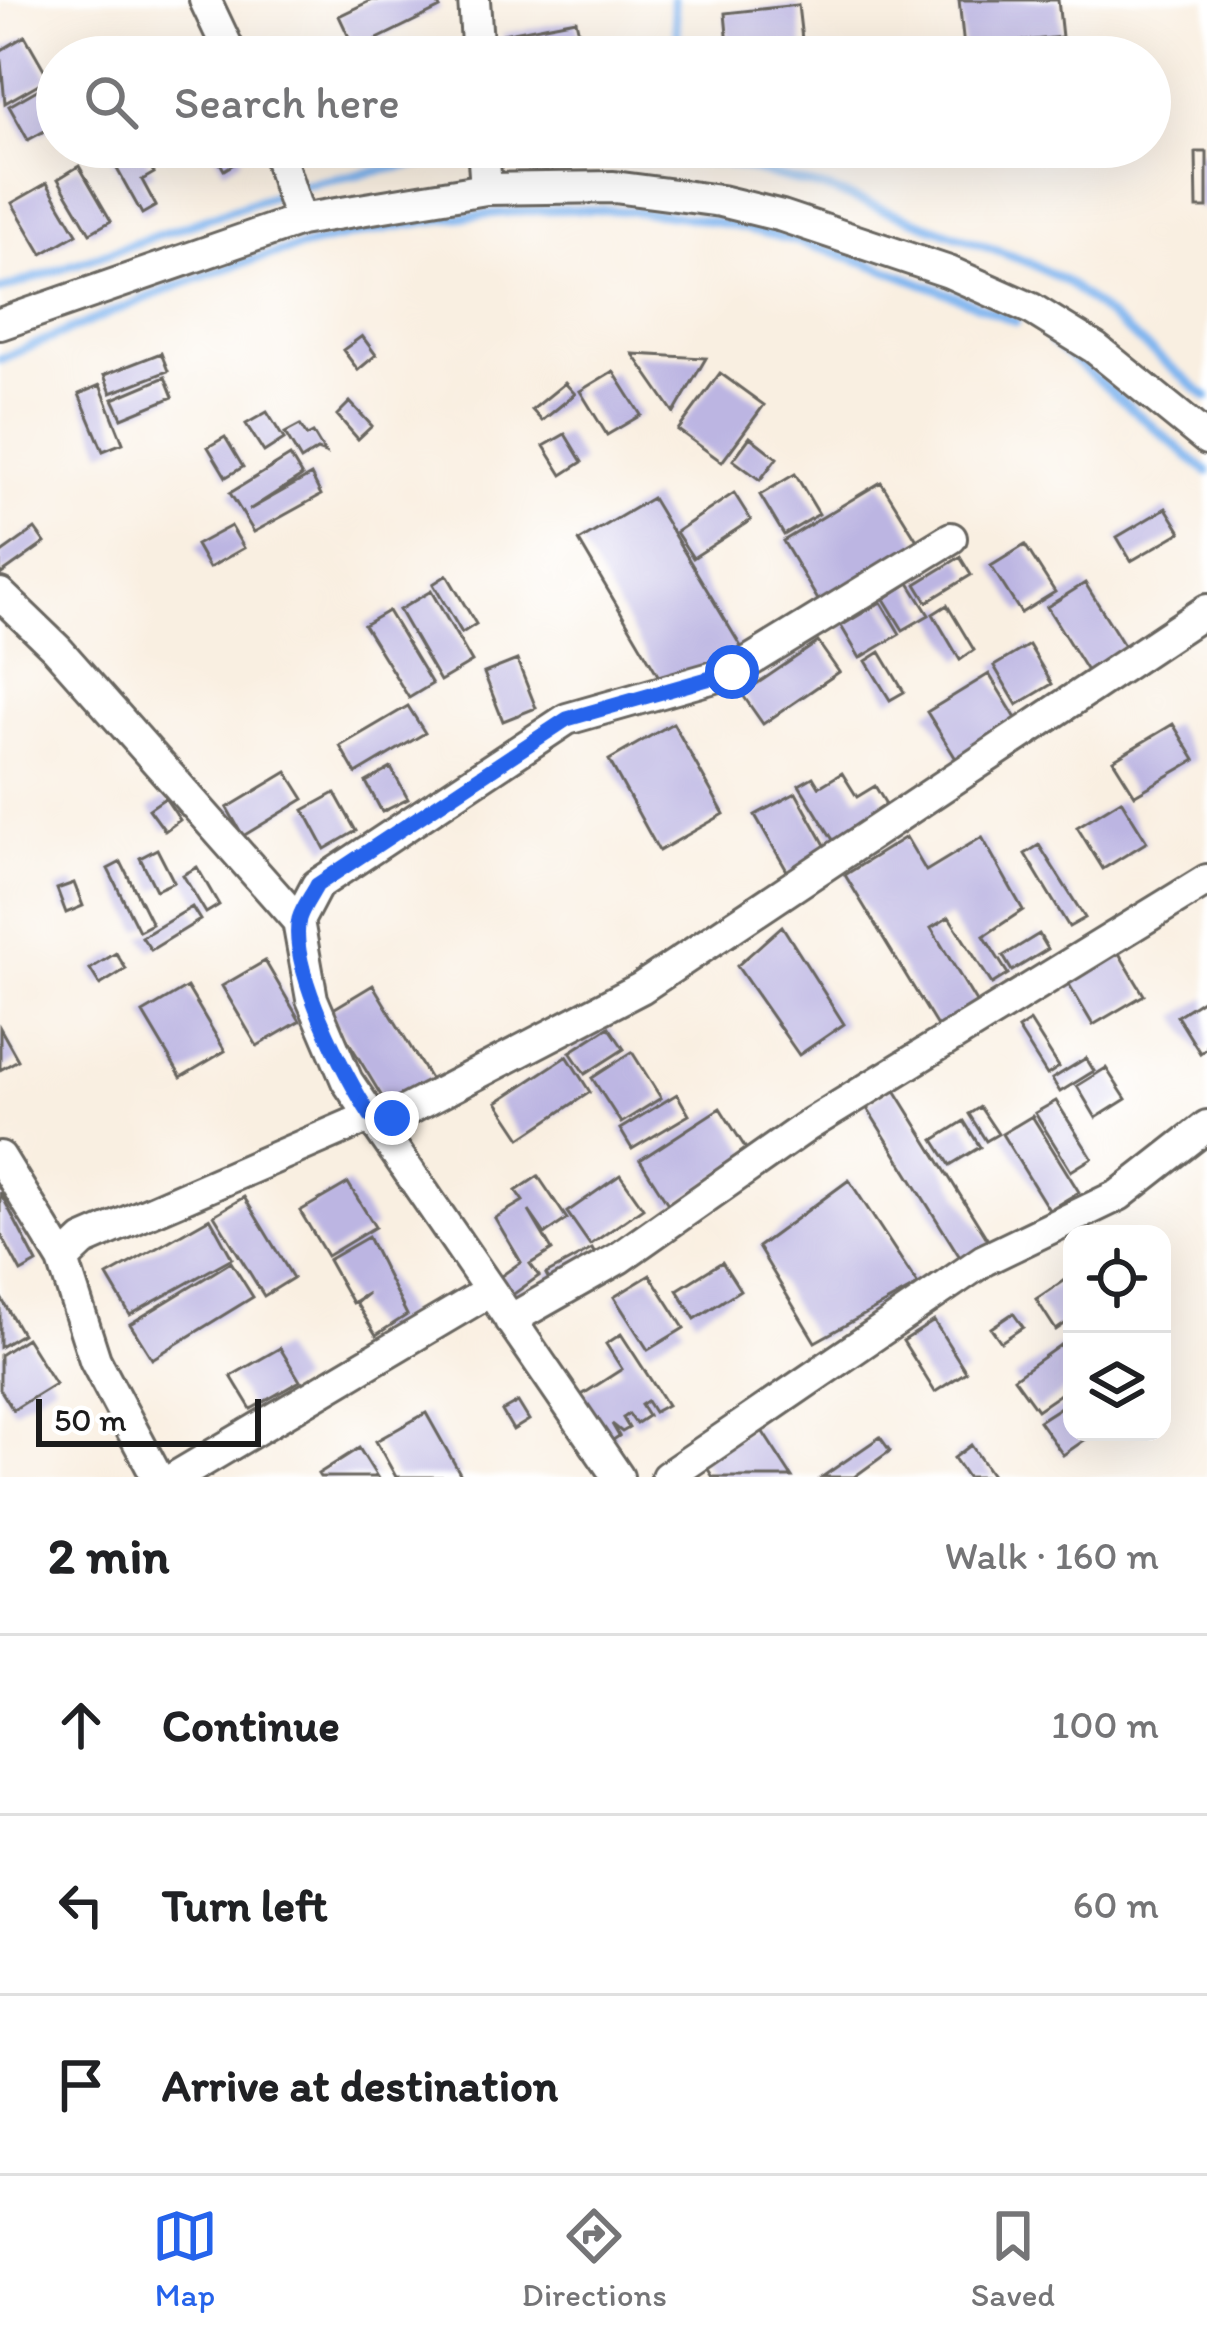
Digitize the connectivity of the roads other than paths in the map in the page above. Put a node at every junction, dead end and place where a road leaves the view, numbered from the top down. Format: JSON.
{"nodes":[{"id":1,"x":205,"y":0,"type":"edge"},
{"id":2,"x":474,"y":0,"type":"edge"},
{"id":3,"x":222,"y":36,"type":"edge"},
{"id":4,"x":477,"y":36,"type":"edge"},
{"id":5,"x":283,"y":168,"type":"edge"},
{"id":6,"x":484,"y":168,"type":"edge"},
{"id":7,"x":486,"y":189,"type":"junction"},
{"id":8,"x":300,"y":220,"type":"junction"},
{"id":9,"x":0,"y":324,"type":"edge"},
{"id":10,"x":1207,"y":439,"type":"edge"},
{"id":11,"x":951,"y":538,"type":"dead end"},
{"id":12,"x":0,"y":594,"type":"edge"},
{"id":13,"x":1207,"y":610,"type":"edge"},
{"id":14,"x":1207,"y":880,"type":"edge"},
{"id":15,"x":298,"y":921,"type":"junction"},
{"id":16,"x":371,"y":1116,"type":"junction"},
{"id":17,"x":1207,"y":1126,"type":"edge"},
{"id":18,"x":0,"y":1157,"type":"edge"},
{"id":19,"x":63,"y":1260,"type":"junction"},
{"id":20,"x":488,"y":1292,"type":"junction"},
{"id":21,"x":510,"y":1320,"type":"junction"},
{"id":22,"x":157,"y":1477,"type":"edge"},
{"id":23,"x":176,"y":1477,"type":"edge"},
{"id":24,"x":618,"y":1477,"type":"edge"},
{"id":25,"x":667,"y":1477,"type":"edge"}],
"edges":[{"from":1,"to":3,"type":"street"},
{"from":2,"to":4,"type":"street"},
{"from":5,"to":8,"type":"street"},
{"from":6,"to":7,"type":"street"},
{"from":7,"to":8,"type":"street"},
{"from":7,"to":10,"type":"street"},
{"from":8,"to":9,"type":"street"},
{"from":11,"to":15,"type":"street"},
{"from":12,"to":15,"type":"street"},
{"from":13,"to":16,"type":"street"},
{"from":14,"to":21,"type":"street"},
{"from":15,"to":16,"type":"street"},
{"from":16,"to":19,"type":"street"},
{"from":16,"to":20,"type":"street"},
{"from":17,"to":25,"type":"street"},
{"from":18,"to":19,"type":"street"},
{"from":19,"to":22,"type":"street"},
{"from":20,"to":21,"type":"street"},
{"from":20,"to":23,"type":"street"},
{"from":21,"to":24,"type":"street"}]}
